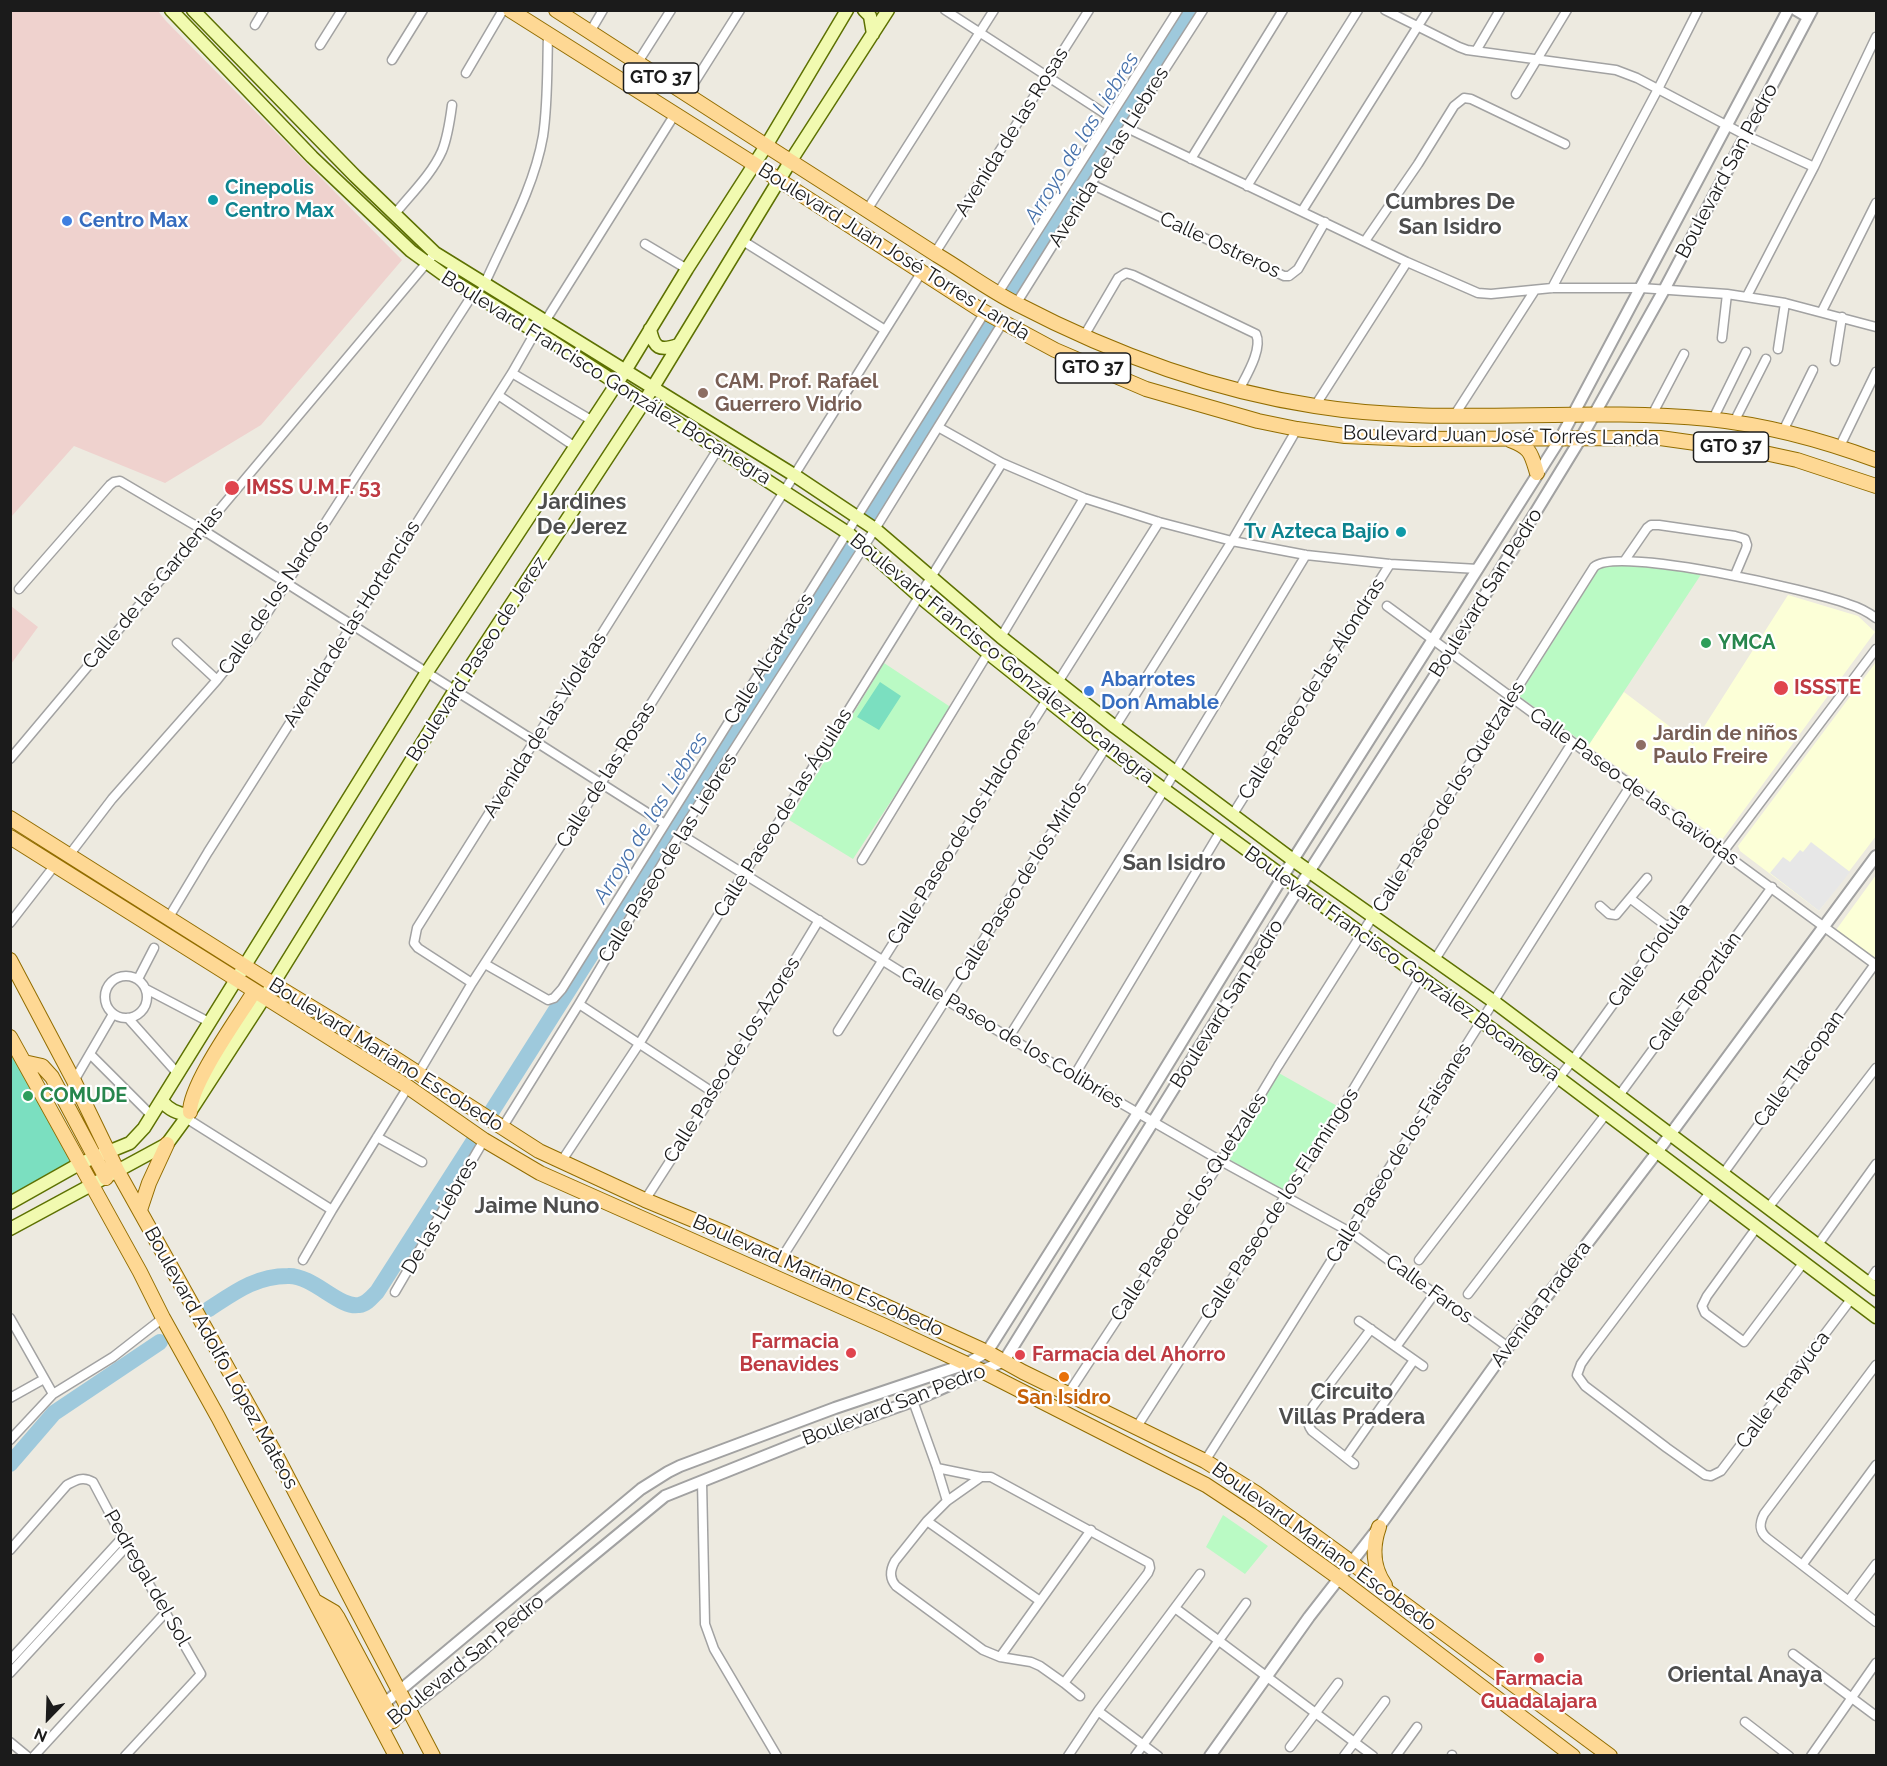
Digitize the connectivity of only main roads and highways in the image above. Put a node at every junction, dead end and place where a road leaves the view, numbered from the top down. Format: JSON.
{"nodes":[{"id":1,"x":171,"y":10,"type":"edge"},
{"id":2,"x":193,"y":10,"type":"edge"},
{"id":3,"x":510,"y":10,"type":"edge"},
{"id":4,"x":556,"y":10,"type":"edge"},
{"id":5,"x":848,"y":10,"type":"edge"},
{"id":6,"x":864,"y":10,"type":"edge"},
{"id":7,"x":888,"y":10,"type":"edge"},
{"id":8,"x":873,"y":34,"type":"junction"},
{"id":9,"x":766,"y":146,"type":"junction"},
{"id":10,"x":790,"y":162,"type":"junction"},
{"id":11,"x":754,"y":164,"type":"junction"},
{"id":12,"x":330,"y":175,"type":"junction"},
{"id":13,"x":355,"y":176,"type":"junction"},
{"id":14,"x":779,"y":180,"type":"junction"},
{"id":15,"x":431,"y":258,"type":"junction"},
{"id":16,"x":650,"y":329,"type":"junction"},
{"id":17,"x":678,"y":345,"type":"junction"},
{"id":18,"x":625,"y":371,"type":"junction"},
{"id":19,"x":616,"y":384,"type":"junction"},
{"id":20,"x":652,"y":388,"type":"junction"},
{"id":21,"x":644,"y":402,"type":"junction"},
{"id":22,"x":1502,"y":438,"type":"junction"},
{"id":23,"x":1876,"y":460,"type":"edge"},
{"id":24,"x":1537,"y":473,"type":"road end"},
{"id":25,"x":1876,"y":486,"type":"edge"},
{"id":26,"x":10,"y":818,"type":"edge"},
{"id":27,"x":10,"y":837,"type":"edge"},
{"id":28,"x":10,"y":960,"type":"edge"},
{"id":29,"x":246,"y":965,"type":"junction"},
{"id":30,"x":235,"y":980,"type":"junction"},
{"id":31,"x":273,"y":984,"type":"junction"},
{"id":32,"x":259,"y":995,"type":"junction"},
{"id":33,"x":10,"y":1037,"type":"edge"},
{"id":34,"x":24,"y":1062,"type":"junction"},
{"id":35,"x":178,"y":1074,"type":"junction"},
{"id":36,"x":199,"y":1083,"type":"junction"},
{"id":37,"x":162,"y":1101,"type":"junction"},
{"id":38,"x":188,"y":1115,"type":"junction"},
{"id":39,"x":167,"y":1144,"type":"junction"},
{"id":40,"x":101,"y":1155,"type":"junction"},
{"id":41,"x":81,"y":1163,"type":"junction"},
{"id":42,"x":112,"y":1175,"type":"junction"},
{"id":43,"x":93,"y":1185,"type":"junction"},
{"id":44,"x":10,"y":1203,"type":"edge"},
{"id":45,"x":140,"y":1210,"type":"junction"},
{"id":46,"x":10,"y":1229,"type":"edge"},
{"id":47,"x":1872,"y":1286,"type":"edge"},
{"id":48,"x":1876,"y":1317,"type":"edge"},
{"id":49,"x":1379,"y":1527,"type":"road end"},
{"id":50,"x":1391,"y":1594,"type":"junction"},
{"id":51,"x":315,"y":1601,"type":"junction"},
{"id":52,"x":393,"y":1721,"type":"road end"},
{"id":53,"x":396,"y":1755,"type":"edge"},
{"id":54,"x":433,"y":1755,"type":"edge"},
{"id":55,"x":1573,"y":1755,"type":"edge"},
{"id":56,"x":1610,"y":1755,"type":"edge"}],
"edges":[{"from":1,"to":12,"type":"main road","name":"Boulevard Francisco González Bocanegra"},
{"from":2,"to":13,"type":"main road","name":"Boulevard Francisco González Bocanegra"},
{"from":3,"to":11,"type":"main road","name":"Boulevard Juan José Torres Landa","number":"GTO 37"},
{"from":4,"to":9,"type":"main road","name":"Boulevard Juan José Torres Landa","number":"GTO 37"},
{"from":5,"to":9,"type":"main road","name":"Boulevard Paseo de Jerez"},
{"from":6,"to":8,"type":"main road"},
{"from":7,"to":8,"type":"main road","name":"Boulevard Paseo de Jerez"},
{"from":8,"to":10,"type":"main road","name":"Boulevard Paseo de Jerez"},
{"from":9,"to":10,"type":"main road","name":"Boulevard Juan José Torres Landa","number":"GTO 37"},
{"from":9,"to":11,"type":"main road","name":"Boulevard Paseo de Jerez"},
{"from":10,"to":14,"type":"main road","name":"Boulevard Paseo de Jerez"},
{"from":10,"to":23,"type":"main road","name":"Boulevard Juan José Torres Landa","number":"GTO 37"},
{"from":11,"to":14,"type":"main road","name":"Boulevard Juan José Torres Landa","number":"GTO 37"},
{"from":11,"to":16,"type":"main road","name":"Boulevard Paseo de Jerez"},
{"from":12,"to":13,"type":"main road"},
{"from":12,"to":15,"type":"main road","name":"Boulevard Francisco González Bocanegra"},
{"from":13,"to":15,"type":"main road","name":"Boulevard Francisco González Bocanegra"},
{"from":14,"to":17,"type":"main road","name":"Boulevard Paseo de Jerez"},
{"from":14,"to":22,"type":"main road","name":"Boulevard Juan José Torres Landa","number":"GTO 37"},
{"from":15,"to":18,"type":"main road","name":"Boulevard Francisco González Bocanegra"},
{"from":15,"to":19,"type":"main road","name":"Boulevard Francisco González Bocanegra"},
{"from":16,"to":17,"type":"main road"},
{"from":16,"to":18,"type":"main road","name":"Boulevard Paseo de Jerez"},
{"from":17,"to":20,"type":"main road","name":"Boulevard Paseo de Jerez"},
{"from":18,"to":19,"type":"main road","name":"Boulevard Paseo de Jerez"},
{"from":18,"to":20,"type":"main road","name":"Boulevard Francisco González Bocanegra"},
{"from":19,"to":21,"type":"main road","name":"Boulevard Francisco González Bocanegra"},
{"from":19,"to":29,"type":"main road","name":"Boulevard Paseo de Jerez"},
{"from":20,"to":21,"type":"main road","name":"Boulevard Paseo de Jerez"},
{"from":20,"to":47,"type":"main road","name":"Boulevard Francisco González Bocanegra"},
{"from":21,"to":31,"type":"main road","name":"Boulevard Paseo de Jerez"},
{"from":21,"to":48,"type":"main road","name":"Boulevard Francisco González Bocanegra"},
{"from":22,"to":24,"type":"main road"},
{"from":22,"to":25,"type":"main road","name":"Boulevard Juan José Torres Landa","number":"GTO 37"},
{"from":26,"to":29,"type":"main road","name":"Boulevard Mariano Escobedo"},
{"from":27,"to":30,"type":"main road","name":"Boulevard Mariano Escobedo"},
{"from":28,"to":40,"type":"main road","name":"Boulevard Adolfo López Mateos"},
{"from":29,"to":30,"type":"main road","name":"Boulevard Paseo de Jerez"},
{"from":29,"to":31,"type":"main road","name":"Boulevard Mariano Escobedo"},
{"from":30,"to":32,"type":"main road","name":"Boulevard Mariano Escobedo"},
{"from":30,"to":35,"type":"main road","name":"Boulevard Paseo de Jerez"},
{"from":31,"to":32,"type":"main road","name":"Boulevard Paseo de Jerez"},
{"from":31,"to":50,"type":"main road","name":"Boulevard Mariano Escobedo"},
{"from":32,"to":36,"type":"main road"},
{"from":32,"to":38,"type":"main road","name":"Boulevard Paseo de Jerez"},
{"from":32,"to":55,"type":"main road","name":"Boulevard Mariano Escobedo"},
{"from":33,"to":34,"type":"main road","name":"Boulevard Adolfo López Mateos"},
{"from":34,"to":40,"type":"main road"},
{"from":34,"to":41,"type":"main road","name":"Boulevard Adolfo López Mateos"},
{"from":35,"to":36,"type":"main road"},
{"from":35,"to":37,"type":"main road","name":"Boulevard Paseo de Jerez"},
{"from":36,"to":38,"type":"main road"},
{"from":37,"to":38,"type":"main road"},
{"from":37,"to":40,"type":"main road","name":"Boulevard Paseo de Jerez"},
{"from":38,"to":39,"type":"main road","name":"Boulevard Paseo de Jerez"},
{"from":39,"to":42,"type":"main road","name":"Boulevard Paseo de Jerez"},
{"from":39,"to":45,"type":"main road"},
{"from":40,"to":41,"type":"main road","name":"Boulevard Paseo de Jerez"},
{"from":40,"to":42,"type":"main road","name":"Boulevard Adolfo López Mateos"},
{"from":41,"to":43,"type":"main road","name":"Boulevard Adolfo López Mateos"},
{"from":41,"to":44,"type":"main road","name":"Boulevard Paseo de Jerez"},
{"from":42,"to":43,"type":"main road","name":"Boulevard Paseo de Jerez"},
{"from":42,"to":45,"type":"main road","name":"Boulevard Adolfo López Mateos"},
{"from":43,"to":46,"type":"main road","name":"Boulevard Paseo de Jerez"},
{"from":43,"to":51,"type":"main road","name":"Boulevard Adolfo López Mateos"},
{"from":45,"to":54,"type":"main road","name":"Boulevard Adolfo López Mateos"},
{"from":49,"to":50,"type":"main road"},
{"from":50,"to":56,"type":"main road","name":"Boulevard Mariano Escobedo"},
{"from":51,"to":52,"type":"main road"},
{"from":51,"to":53,"type":"main road","name":"Boulevard Adolfo López Mateos"}]}
